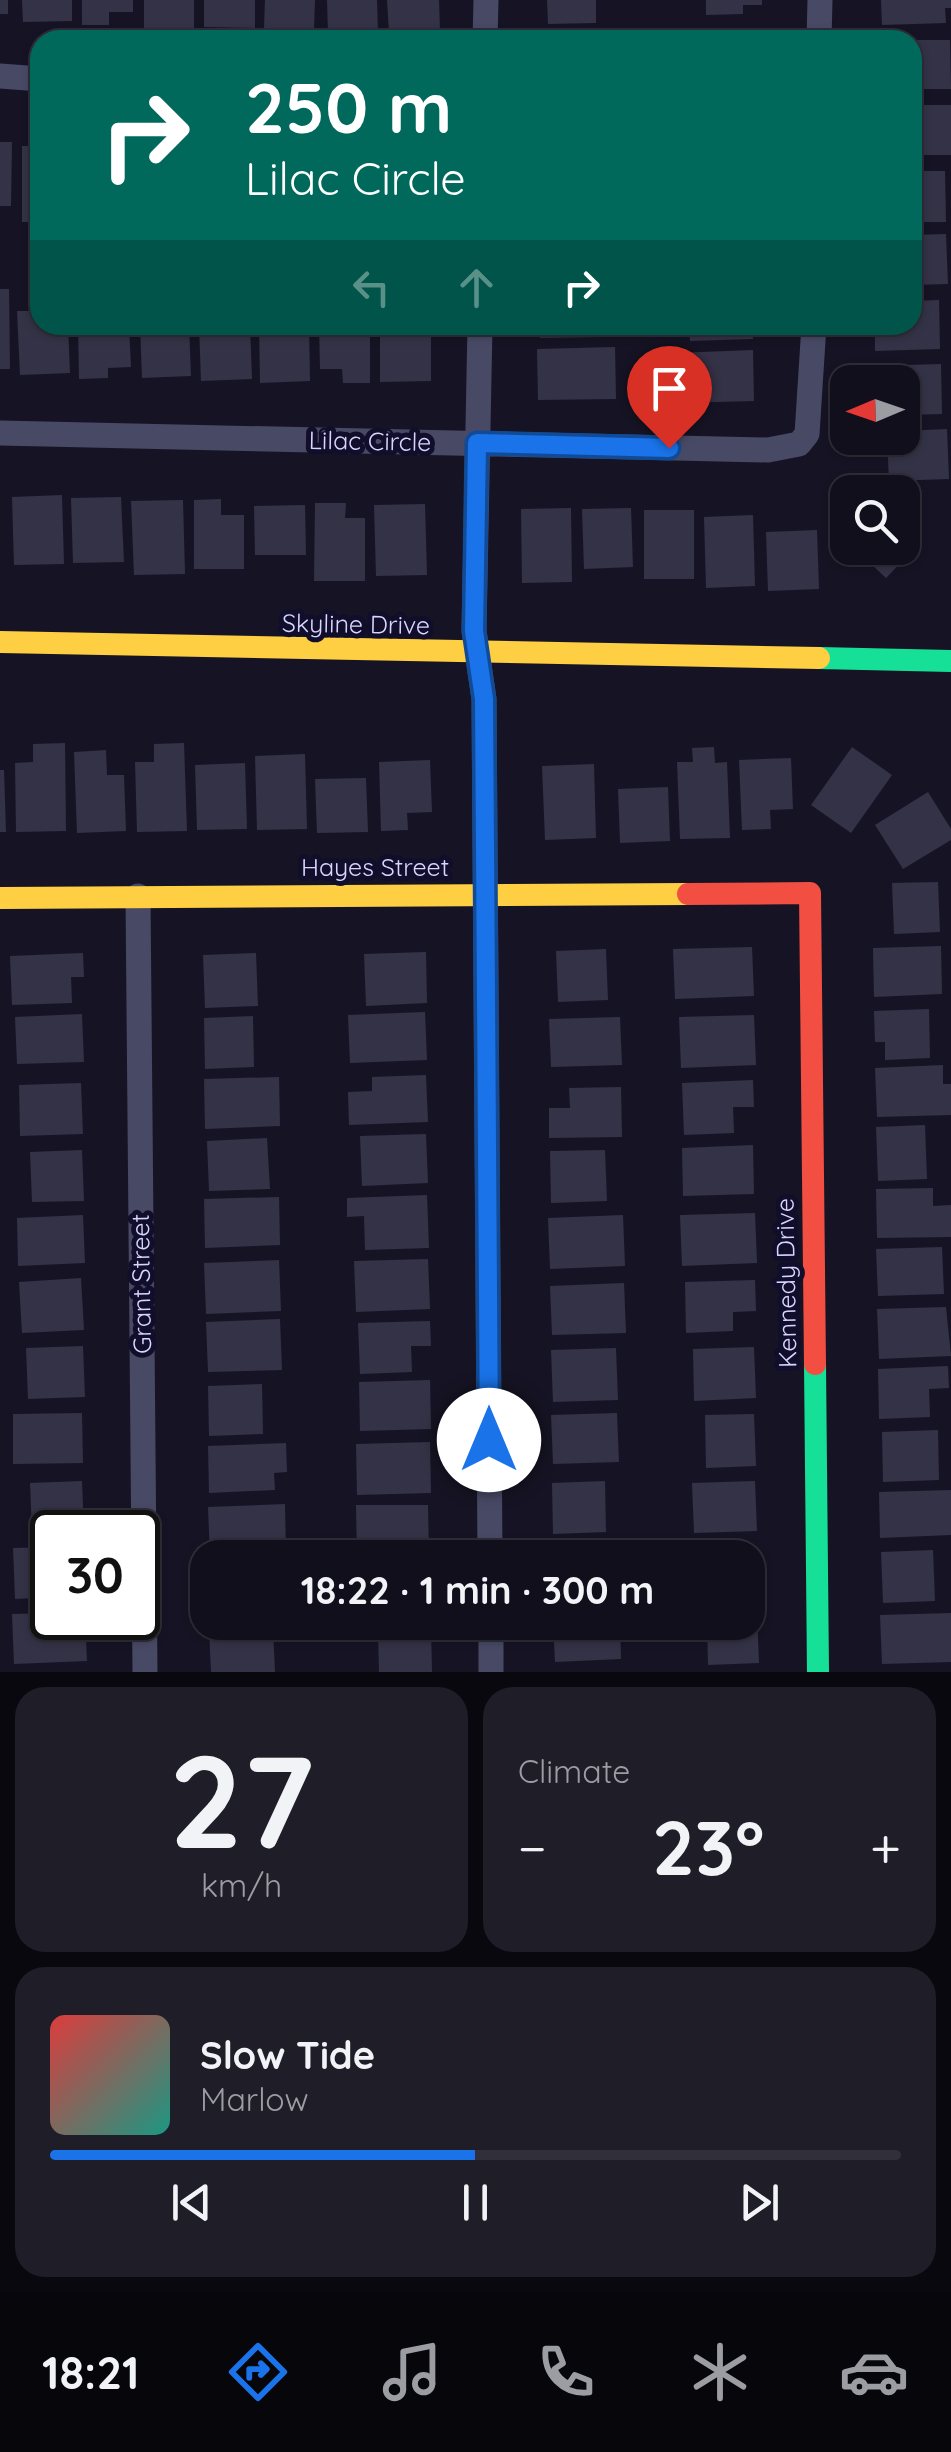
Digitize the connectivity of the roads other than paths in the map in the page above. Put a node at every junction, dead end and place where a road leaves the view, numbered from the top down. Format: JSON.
{"nodes":[{"id":1,"x":486,"y":0,"type":"edge"},
{"id":2,"x":820,"y":0,"type":"edge"},
{"id":3,"x":485,"y":30,"type":"edge"},
{"id":4,"x":819,"y":30,"type":"edge"},
{"id":5,"x":0,"y":76,"type":"edge"},
{"id":6,"x":30,"y":79,"type":"edge"},
{"id":7,"x":480,"y":335,"type":"edge"},
{"id":8,"x":814,"y":335,"type":"edge"},
{"id":9,"x":0,"y":433,"type":"edge"},
{"id":10,"x":477,"y":443,"type":"junction"},
{"id":11,"x":0,"y":642,"type":"edge"},
{"id":12,"x":478,"y":654,"type":"junction"},
{"id":13,"x":951,"y":661,"type":"edge"},
{"id":14,"x":810,"y":893,"type":"joint"},
{"id":15,"x":484,"y":894,"type":"junction"},
{"id":16,"x":138,"y":896,"type":"junction"},
{"id":17,"x":0,"y":898,"type":"edge"},
{"id":18,"x":490,"y":1540,"type":"edge"},
{"id":19,"x":491,"y":1640,"type":"edge"},
{"id":20,"x":145,"y":1672,"type":"edge"},
{"id":21,"x":491,"y":1672,"type":"edge"},
{"id":22,"x":818,"y":1672,"type":"edge"}],
"edges":[{"from":1,"to":3,"type":"street"},
{"from":2,"to":4,"type":"street"},
{"from":5,"to":6,"type":"street"},
{"from":7,"to":10,"type":"street"},
{"from":8,"to":10,"type":"street","name":"Lilac Circle"},
{"from":9,"to":10,"type":"street","name":"Lilac Circle"},
{"from":10,"to":12,"type":"street"},
{"from":11,"to":12,"type":"street","name":"Skyline Drive"},
{"from":12,"to":13,"type":"street","name":"Skyline Drive"},
{"from":12,"to":15,"type":"street"},
{"from":14,"to":15,"type":"street","name":"Hayes Street"},
{"from":14,"to":22,"type":"street","name":"Kennedy Drive"},
{"from":15,"to":16,"type":"street","name":"Hayes Street"},
{"from":15,"to":18,"type":"street"},
{"from":16,"to":17,"type":"street","name":"Hayes Street"},
{"from":16,"to":20,"type":"street","name":"Grant Street"},
{"from":19,"to":21,"type":"street"}]}
